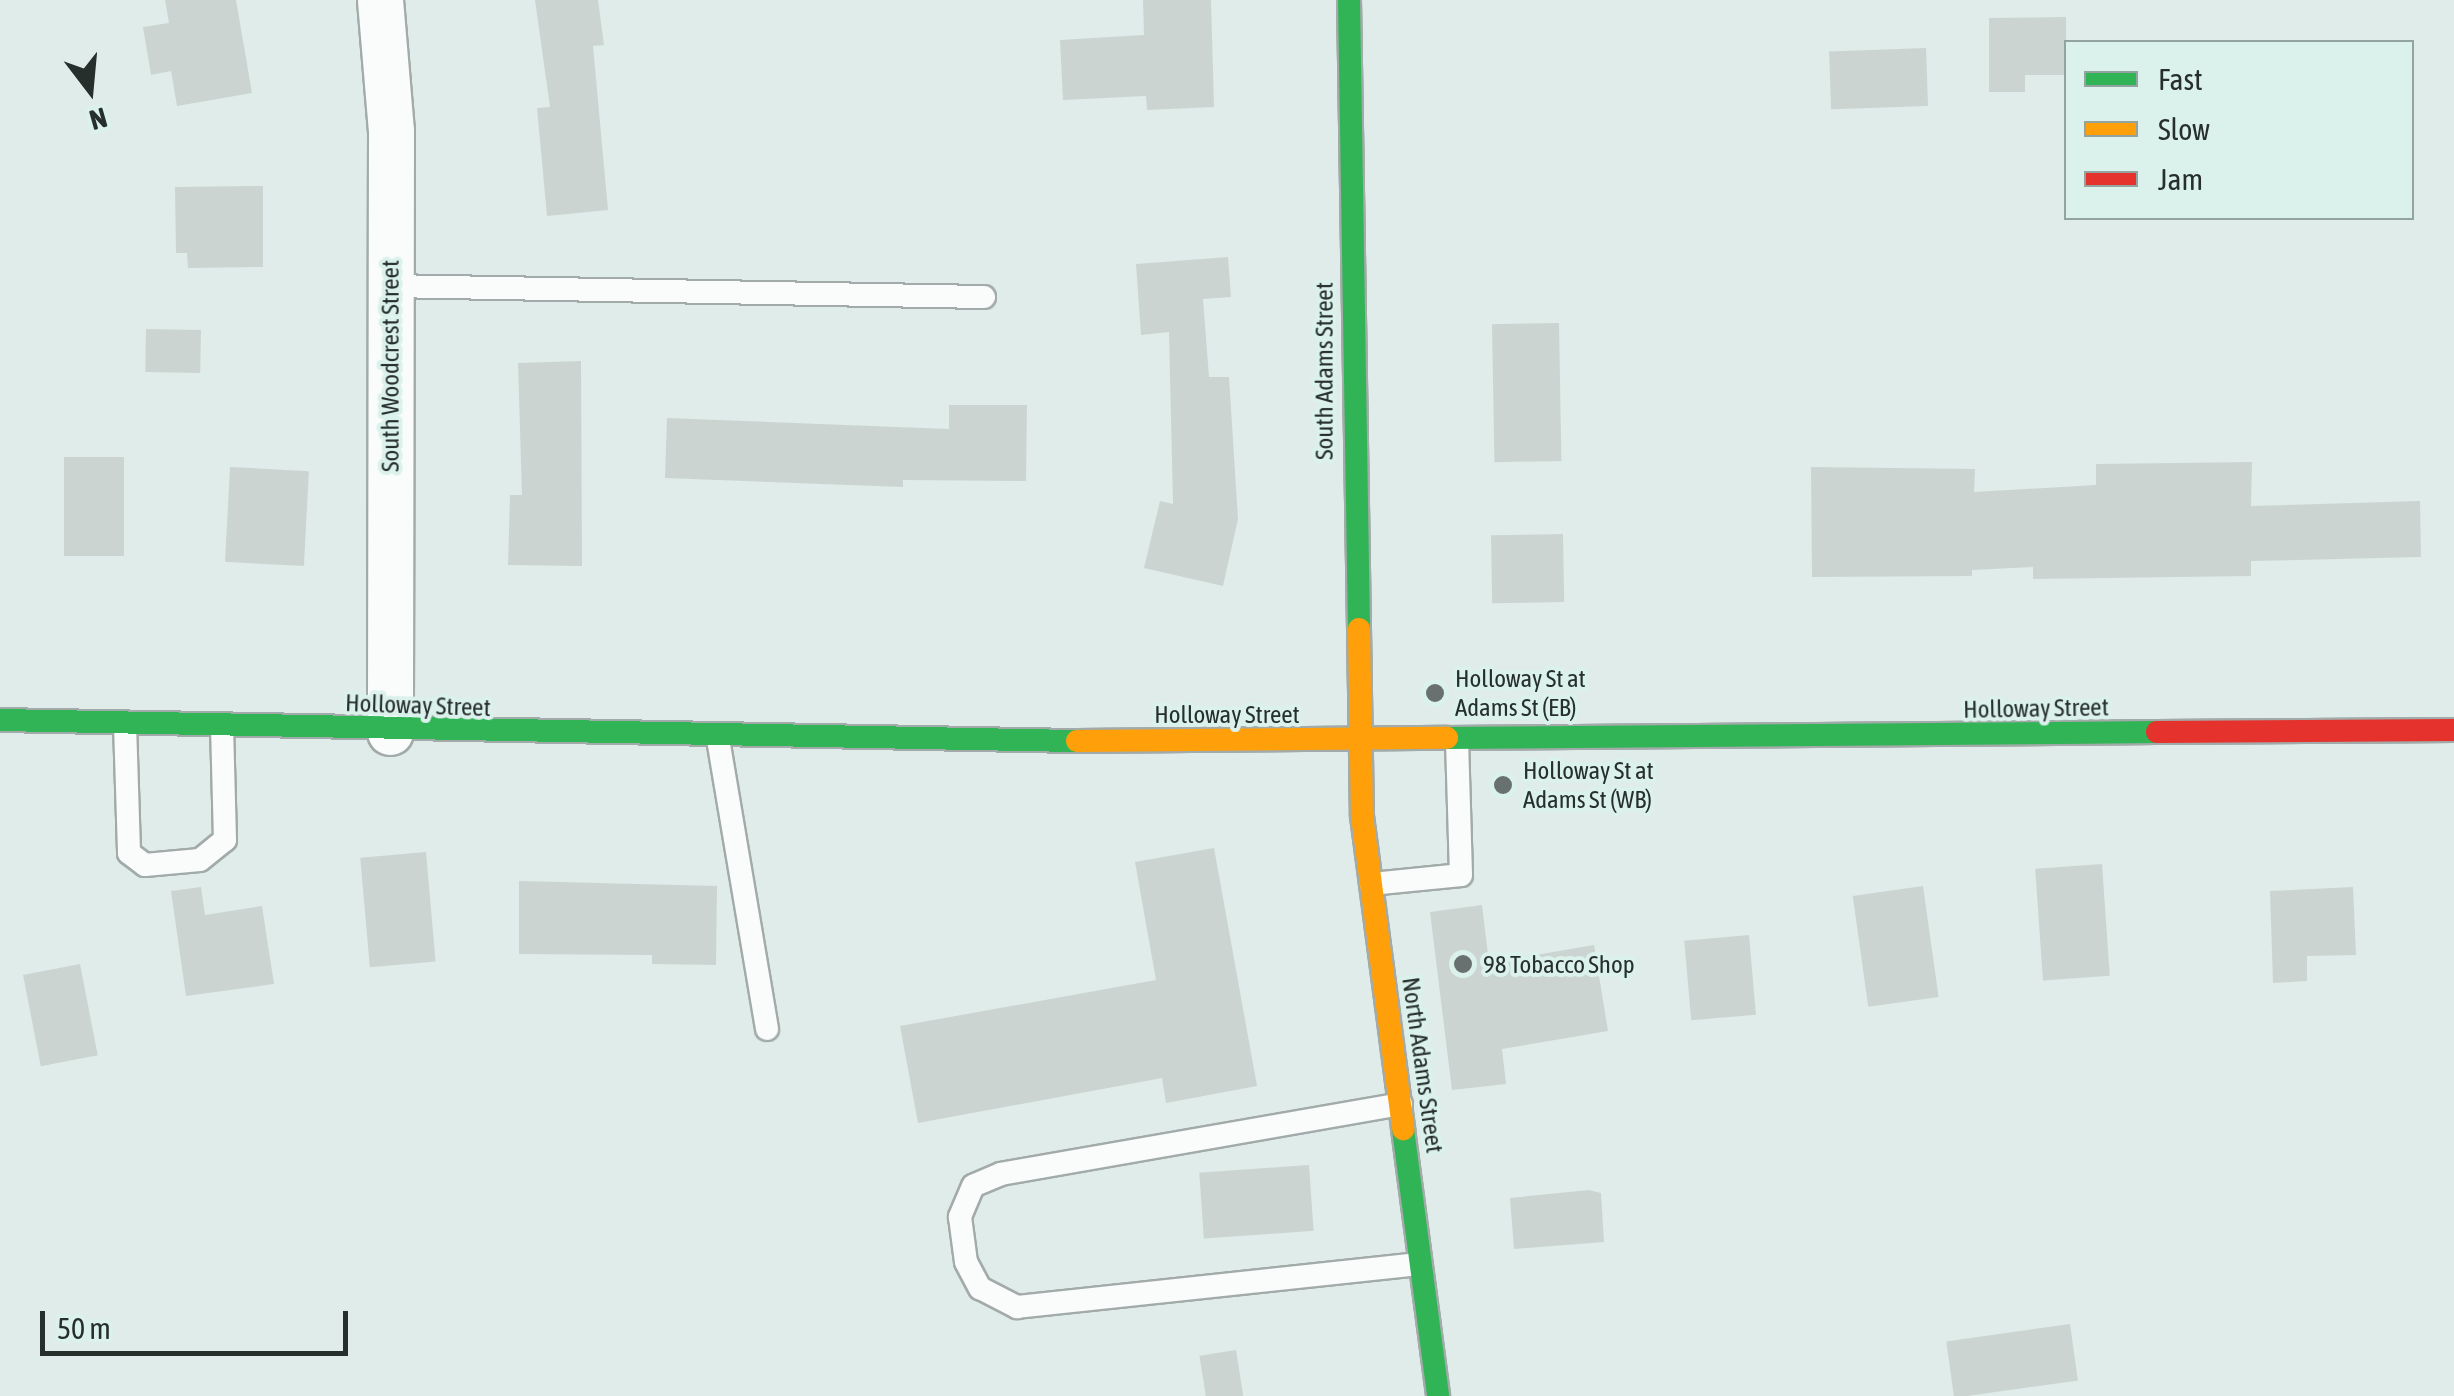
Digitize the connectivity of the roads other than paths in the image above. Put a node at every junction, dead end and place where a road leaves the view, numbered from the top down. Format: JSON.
{"nodes":[{"id":1,"x":380,"y":0,"type":"edge"},
{"id":2,"x":1349,"y":0,"type":"edge"},
{"id":3,"x":389,"y":286,"type":"junction"},
{"id":4,"x":984,"y":297,"type":"dead end"},
{"id":5,"x":0,"y":720,"type":"edge"},
{"id":6,"x":125,"y":724,"type":"junction"},
{"id":7,"x":222,"y":727,"type":"junction"},
{"id":8,"x":2454,"y":730,"type":"edge"},
{"id":9,"x":390,"y":732,"type":"junction"},
{"id":10,"x":718,"y":740,"type":"junction"},
{"id":11,"x":1358,"y":741,"type":"junction"},
{"id":12,"x":1457,"y":742,"type":"junction"},
{"id":13,"x":1371,"y":884,"type":"junction"},
{"id":14,"x":767,"y":1029,"type":"dead end"},
{"id":15,"x":1401,"y":1104,"type":"junction"},
{"id":16,"x":1422,"y":1264,"type":"junction"},
{"id":17,"x":1438,"y":1396,"type":"edge"}],
"edges":[{"from":1,"to":3,"type":"street","name":"South Woodcrest Street"},
{"from":2,"to":11,"type":"main road","name":"South Adams Street"},
{"from":3,"to":4,"type":"lane"},
{"from":3,"to":9,"type":"street","name":"South Woodcrest Street"},
{"from":5,"to":6,"type":"main road","name":"Holloway Street"},
{"from":6,"to":7,"type":"main road","name":"Holloway Street"},
{"from":6,"to":7,"type":"lane"},
{"from":7,"to":9,"type":"main road","name":"Holloway Street"},
{"from":8,"to":12,"type":"main road","name":"Holloway Street"},
{"from":9,"to":10,"type":"main road","name":"Holloway Street"},
{"from":10,"to":11,"type":"main road","name":"Holloway Street"},
{"from":10,"to":14,"type":"lane"},
{"from":11,"to":12,"type":"main road","name":"Holloway Street"},
{"from":11,"to":13,"type":"main road","name":"North Adams Street"},
{"from":12,"to":13,"type":"lane"},
{"from":13,"to":15,"type":"main road","name":"North Adams Street"},
{"from":15,"to":16,"type":"main road","name":"North Adams Street"},
{"from":15,"to":16,"type":"lane"},
{"from":16,"to":17,"type":"main road","name":"North Adams Street"}]}
